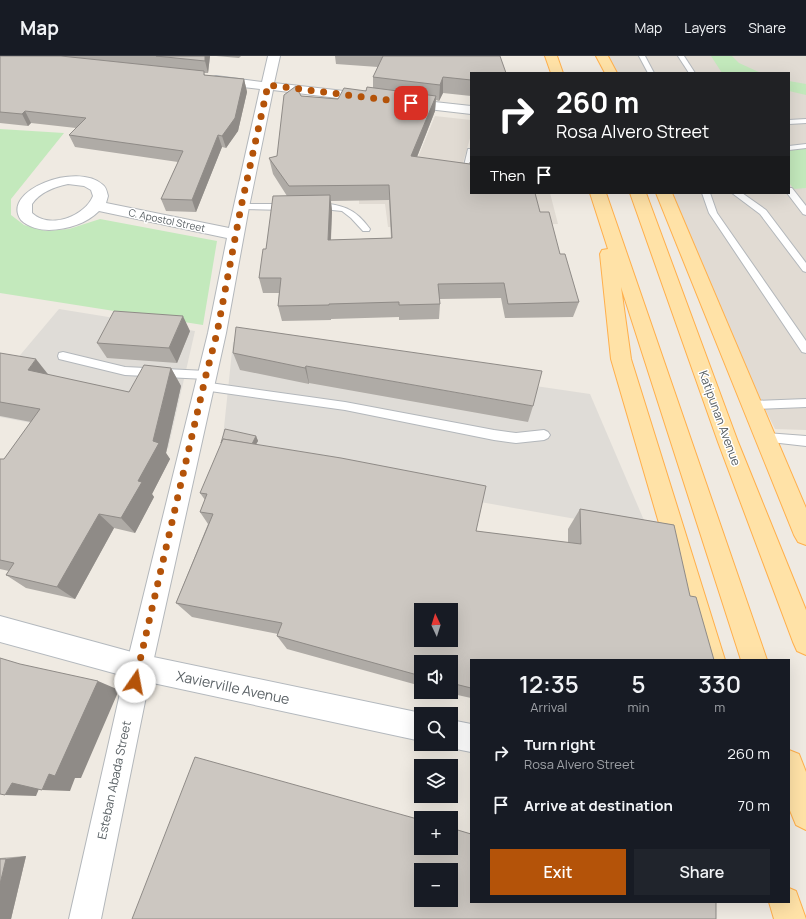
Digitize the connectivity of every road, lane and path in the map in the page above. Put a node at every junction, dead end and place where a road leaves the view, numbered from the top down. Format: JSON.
{"nodes":[{"id":1,"x":274,"y":56,"type":"edge"},
{"id":2,"x":551,"y":56,"type":"edge"},
{"id":3,"x":642,"y":56,"type":"edge"},
{"id":4,"x":681,"y":56,"type":"edge"},
{"id":5,"x":595,"y":58,"type":"edge"},
{"id":6,"x":557,"y":72,"type":"edge"},
{"id":7,"x":610,"y":72,"type":"edge"},
{"id":8,"x":650,"y":72,"type":"edge"},
{"id":9,"x":691,"y":72,"type":"edge"},
{"id":10,"x":207,"y":79,"type":"edge"},
{"id":11,"x":268,"y":85,"type":"junction"},
{"id":12,"x":380,"y":100,"type":"edge"},
{"id":13,"x":395,"y":102,"type":"edge"},
{"id":14,"x":470,"y":110,"type":"edge"},
{"id":15,"x":806,"y":121,"type":"edge"},
{"id":16,"x":790,"y":122,"type":"edge"},
{"id":17,"x":806,"y":146,"type":"edge"},
{"id":18,"x":790,"y":148,"type":"edge"},
{"id":19,"x":470,"y":155,"type":"edge"},
{"id":20,"x":470,"y":175,"type":"edge"},
{"id":21,"x":790,"y":191,"type":"edge"},
{"id":22,"x":638,"y":194,"type":"edge"},
{"id":23,"x":664,"y":194,"type":"edge"},
{"id":24,"x":706,"y":194,"type":"edge"},
{"id":25,"x":738,"y":194,"type":"edge"},
{"id":26,"x":601,"y":199,"type":"edge"},
{"id":27,"x":98,"y":206,"type":"junction"},
{"id":28,"x":241,"y":207,"type":"junction"},
{"id":29,"x":806,"y":212,"type":"edge"},
{"id":30,"x":366,"y":229,"type":"dead end"},
{"id":31,"x":236,"y":235,"type":"junction"},
{"id":32,"x":806,"y":269,"type":"edge"},
{"id":33,"x":806,"y":349,"type":"edge"},
{"id":34,"x":62,"y":356,"type":"dead end"},
{"id":35,"x":204,"y":380,"type":"junction"},
{"id":36,"x":806,"y":403,"type":"edge"},
{"id":37,"x":752,"y":405,"type":"junction"},
{"id":38,"x":544,"y":435,"type":"dead end"},
{"id":39,"x":766,"y":438,"type":"junction"},
{"id":40,"x":806,"y":441,"type":"edge"},
{"id":41,"x":806,"y":535,"type":"edge"},
{"id":42,"x":0,"y":630,"type":"edge"},
{"id":43,"x":806,"y":642,"type":"edge"},
{"id":44,"x":712,"y":659,"type":"edge"},
{"id":45,"x":754,"y":659,"type":"edge"},
{"id":46,"x":139,"y":667,"type":"junction"},
{"id":47,"x":414,"y":726,"type":"edge"},
{"id":48,"x":458,"y":735,"type":"edge"},
{"id":49,"x":470,"y":738,"type":"edge"},
{"id":50,"x":790,"y":767,"type":"edge"},
{"id":51,"x":806,"y":815,"type":"edge"},
{"id":52,"x":785,"y":903,"type":"edge"},
{"id":53,"x":85,"y":919,"type":"edge"},
{"id":54,"x":790,"y":919,"type":"edge"}],
"edges":[{"from":1,"to":11,"type":"street","name":"Esteban Abada Street"},
{"from":2,"to":6,"type":"main road"},
{"from":3,"to":8,"type":"lane"},
{"from":4,"to":9,"type":"lane"},
{"from":5,"to":7,"type":"main road"},
{"from":10,"to":11,"type":"street"},
{"from":11,"to":12,"type":"street"},
{"from":11,"to":28,"type":"street","name":"Esteban Abada Street"},
{"from":13,"to":14,"type":"street"},
{"from":15,"to":16,"type":"lane"},
{"from":17,"to":18,"type":"lane"},
{"from":19,"to":20,"type":"lane"},
{"from":21,"to":29,"type":"lane"},
{"from":22,"to":43,"type":"main road","name":"Katipunan Avenue"},
{"from":23,"to":37,"type":"main road"},
{"from":24,"to":33,"type":"lane"},
{"from":25,"to":32,"type":"lane"},
{"from":26,"to":44,"type":"main road"},
{"from":26,"to":45,"type":"main road"},
{"from":27,"to":27,"type":"street"},
{"from":27,"to":31,"type":"street","name":"C. Apostol Street"},
{"from":28,"to":30,"type":"lane"},
{"from":28,"to":31,"type":"street","name":"Esteban Abada Street"},
{"from":31,"to":35,"type":"street","name":"Esteban Abada Street"},
{"from":34,"to":35,"type":"lane"},
{"from":35,"to":38,"type":"lane"},
{"from":35,"to":46,"type":"street","name":"Esteban Abada Street"},
{"from":36,"to":37,"type":"lane"},
{"from":37,"to":39,"type":"main road"},
{"from":39,"to":40,"type":"lane"},
{"from":39,"to":41,"type":"main road"},
{"from":42,"to":46,"type":"street","name":"Xavierville Avenue"},
{"from":46,"to":47,"type":"street","name":"Xavierville Avenue"},
{"from":46,"to":53,"type":"street","name":"Esteban Abada Street"},
{"from":48,"to":49,"type":"street"},
{"from":50,"to":51,"type":"main road"},
{"from":52,"to":54,"type":"main road"}]}
